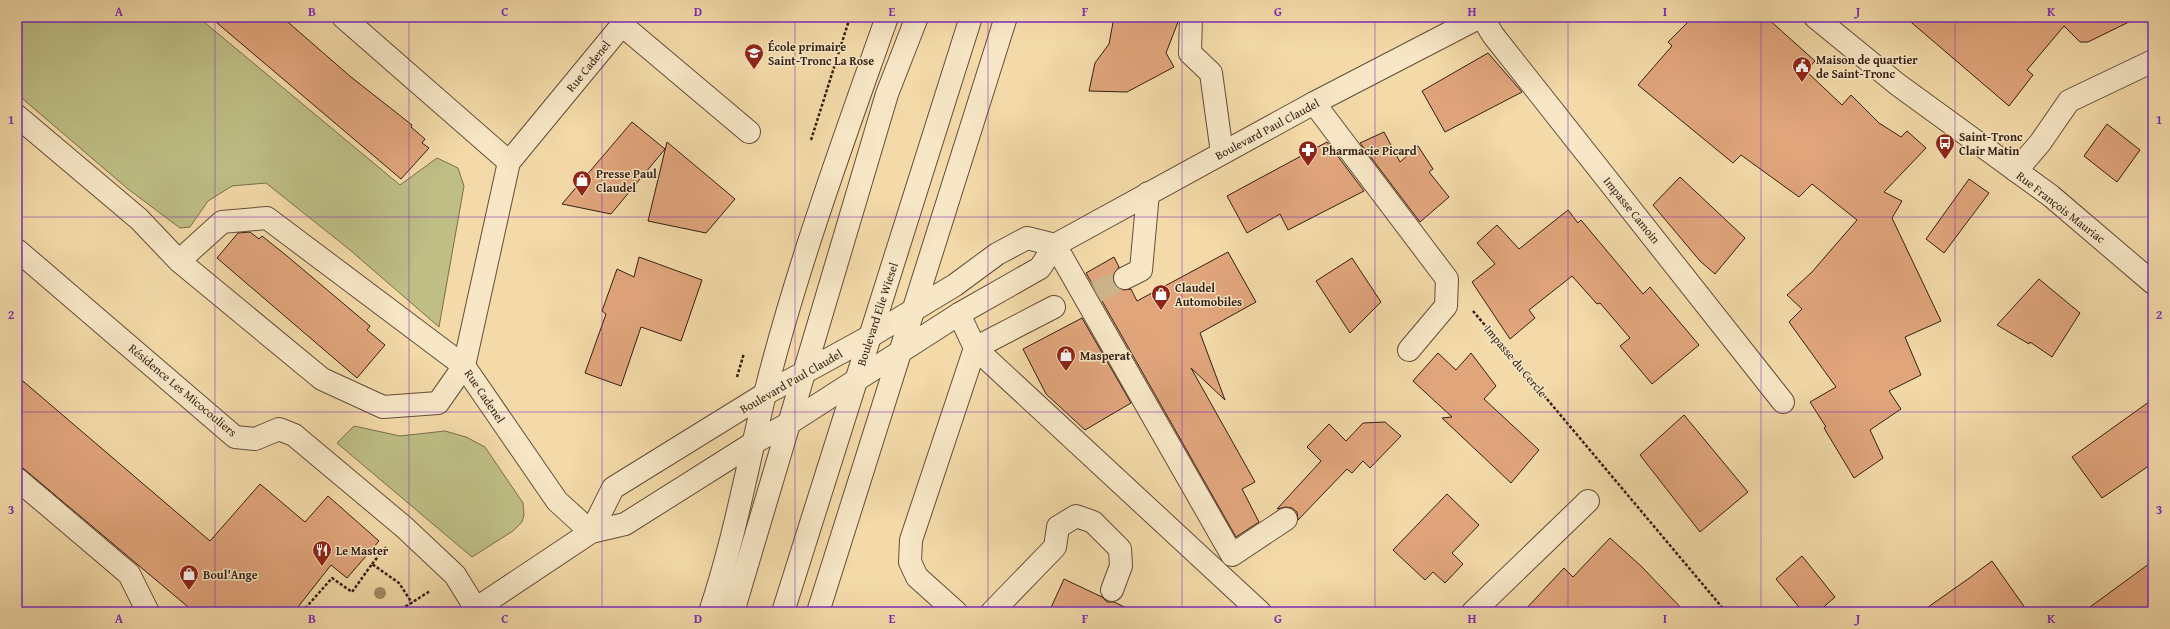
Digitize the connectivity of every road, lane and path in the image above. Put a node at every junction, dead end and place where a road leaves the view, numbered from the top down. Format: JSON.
{"nodes":[{"id":1,"x":343,"y":17,"type":"edge"},
{"id":2,"x":887,"y":17,"type":"edge"},
{"id":3,"x":917,"y":17,"type":"edge"},
{"id":4,"x":970,"y":17,"type":"edge"},
{"id":5,"x":1006,"y":17,"type":"edge"},
{"id":6,"x":1191,"y":17,"type":"edge"},
{"id":7,"x":1481,"y":17,"type":"edge"},
{"id":8,"x":1815,"y":17,"type":"edge"},
{"id":9,"x":617,"y":21,"type":"edge"},
{"id":10,"x":2153,"y":61,"type":"edge"},
{"id":11,"x":1314,"y":103,"type":"junction"},
{"id":12,"x":17,"y":116,"type":"edge"},
{"id":13,"x":749,"y":132,"type":"dead end"},
{"id":14,"x":1222,"y":153,"type":"junction"},
{"id":15,"x":509,"y":162,"type":"junction"},
{"id":16,"x":2016,"y":171,"type":"junction"},
{"id":17,"x":1148,"y":193,"type":"junction"},
{"id":18,"x":1056,"y":245,"type":"junction"},
{"id":19,"x":17,"y":250,"type":"edge"},
{"id":20,"x":179,"y":261,"type":"junction"},
{"id":21,"x":1125,"y":278,"type":"tunnel mouth"},
{"id":22,"x":1447,"y":279,"type":"junction"},
{"id":23,"x":2153,"y":283,"type":"edge"},
{"id":24,"x":1054,"y":307,"type":"dead end"},
{"id":25,"x":915,"y":309,"type":"junction"},
{"id":26,"x":958,"y":314,"type":"junction"},
{"id":27,"x":870,"y":337,"type":"junction"},
{"id":28,"x":976,"y":348,"type":"junction"},
{"id":29,"x":903,"y":349,"type":"junction"},
{"id":30,"x":1410,"y":350,"type":"dead end"},
{"id":31,"x":464,"y":366,"type":"junction"},
{"id":32,"x":804,"y":372,"type":"junction"},
{"id":33,"x":857,"y":378,"type":"junction"},
{"id":34,"x":765,"y":394,"type":"junction"},
{"id":35,"x":1784,"y":402,"type":"dead end"},
{"id":36,"x":788,"y":424,"type":"junction"},
{"id":37,"x":755,"y":442,"type":"junction"},
{"id":38,"x":17,"y":479,"type":"edge"},
{"id":39,"x":1588,"y":501,"type":"dead end"},
{"id":40,"x":1286,"y":519,"type":"dead end"},
{"id":41,"x":591,"y":532,"type":"junction"},
{"id":42,"x":455,"y":575,"type":"junction"},
{"id":43,"x":1112,"y":590,"type":"dead end"},
{"id":44,"x":412,"y":603,"type":"junction"},
{"id":45,"x":474,"y":610,"type":"edge"},
{"id":46,"x":148,"y":612,"type":"edge"},
{"id":47,"x":302,"y":612,"type":"edge"},
{"id":48,"x":397,"y":612,"type":"edge"},
{"id":49,"x":710,"y":612,"type":"edge"},
{"id":50,"x":732,"y":612,"type":"edge"},
{"id":51,"x":783,"y":612,"type":"edge"},
{"id":52,"x":818,"y":612,"type":"edge"},
{"id":53,"x":956,"y":612,"type":"edge"},
{"id":54,"x":992,"y":612,"type":"edge"},
{"id":55,"x":1260,"y":612,"type":"edge"},
{"id":56,"x":1473,"y":612,"type":"edge"},
{"id":57,"x":1726,"y":612,"type":"edge"}],
"edges":[{"from":1,"to":15,"type":"street"},
{"from":2,"to":34,"type":"street"},
{"from":3,"to":32,"type":"street"},
{"from":4,"to":27,"type":"street","name":"Boulevard Elie Wiesel"},
{"from":5,"to":25,"type":"street"},
{"from":6,"to":14,"type":"street"},
{"from":7,"to":11,"type":"street","name":"Boulevard Paul Claudel"},
{"from":7,"to":35,"type":"street","name":"Impasse Camoin"},
{"from":8,"to":16,"type":"street","name":"Rue François Mauriac"},
{"from":9,"to":13,"type":"street","name":"Rue Cadenel"},
{"from":9,"to":15,"type":"street","name":"Rue Cadenel"},
{"from":10,"to":16,"type":"street"},
{"from":11,"to":14,"type":"street","name":"Boulevard Paul Claudel"},
{"from":11,"to":22,"type":"street"},
{"from":12,"to":20,"type":"street"},
{"from":14,"to":17,"type":"street","name":"Boulevard Paul Claudel"},
{"from":15,"to":31,"type":"street","name":"Rue Cadenel"},
{"from":16,"to":23,"type":"street","name":"Rue François Mauriac"},
{"from":17,"to":18,"type":"street","name":"Boulevard Paul Claudel"},
{"from":17,"to":21,"type":"street"},
{"from":18,"to":25,"type":"street","name":"Boulevard Paul Claudel"},
{"from":18,"to":26,"type":"street","name":"Boulevard Paul Claudel"},
{"from":18,"to":40,"type":"street"},
{"from":19,"to":42,"type":"street","name":"Résidence Les Micocouliers"},
{"from":20,"to":31,"type":"street"},
{"from":20,"to":31,"type":"street"},
{"from":22,"to":30,"type":"street"},
{"from":22,"to":57,"type":"path","name":"Impasse du Cercle"},
{"from":24,"to":28,"type":"street"},
{"from":25,"to":27,"type":"street","name":"Boulevard Paul Claudel"},
{"from":25,"to":29,"type":"street"},
{"from":26,"to":28,"type":"street"},
{"from":26,"to":29,"type":"street","name":"Boulevard Paul Claudel"},
{"from":27,"to":32,"type":"street","name":"Boulevard Paul Claudel"},
{"from":27,"to":33,"type":"street","name":"Boulevard Elie Wiesel"},
{"from":28,"to":53,"type":"street"},
{"from":28,"to":55,"type":"street"},
{"from":29,"to":33,"type":"street","name":"Boulevard Paul Claudel"},
{"from":29,"to":52,"type":"street"},
{"from":31,"to":41,"type":"street","name":"Rue Cadenel"},
{"from":32,"to":34,"type":"street","name":"Boulevard Paul Claudel"},
{"from":32,"to":36,"type":"street"},
{"from":33,"to":36,"type":"street","name":"Boulevard Paul Claudel"},
{"from":33,"to":51,"type":"street","name":"Boulevard Elie Wiesel"},
{"from":34,"to":37,"type":"street"},
{"from":34,"to":41,"type":"street","name":"Boulevard Paul Claudel"},
{"from":36,"to":37,"type":"street","name":"Boulevard Paul Claudel"},
{"from":36,"to":50,"type":"street"},
{"from":37,"to":41,"type":"street","name":"Boulevard Paul Claudel"},
{"from":37,"to":49,"type":"street"},
{"from":38,"to":46,"type":"street"},
{"from":39,"to":56,"type":"street"},
{"from":41,"to":45,"type":"street","name":"Boulevard Paul Claudel"},
{"from":42,"to":44,"type":"path"},
{"from":42,"to":45,"type":"street","name":"Résidence Les Micocouliers"},
{"from":43,"to":54,"type":"street"},
{"from":44,"to":47,"type":"path"},
{"from":44,"to":48,"type":"path"}]}
